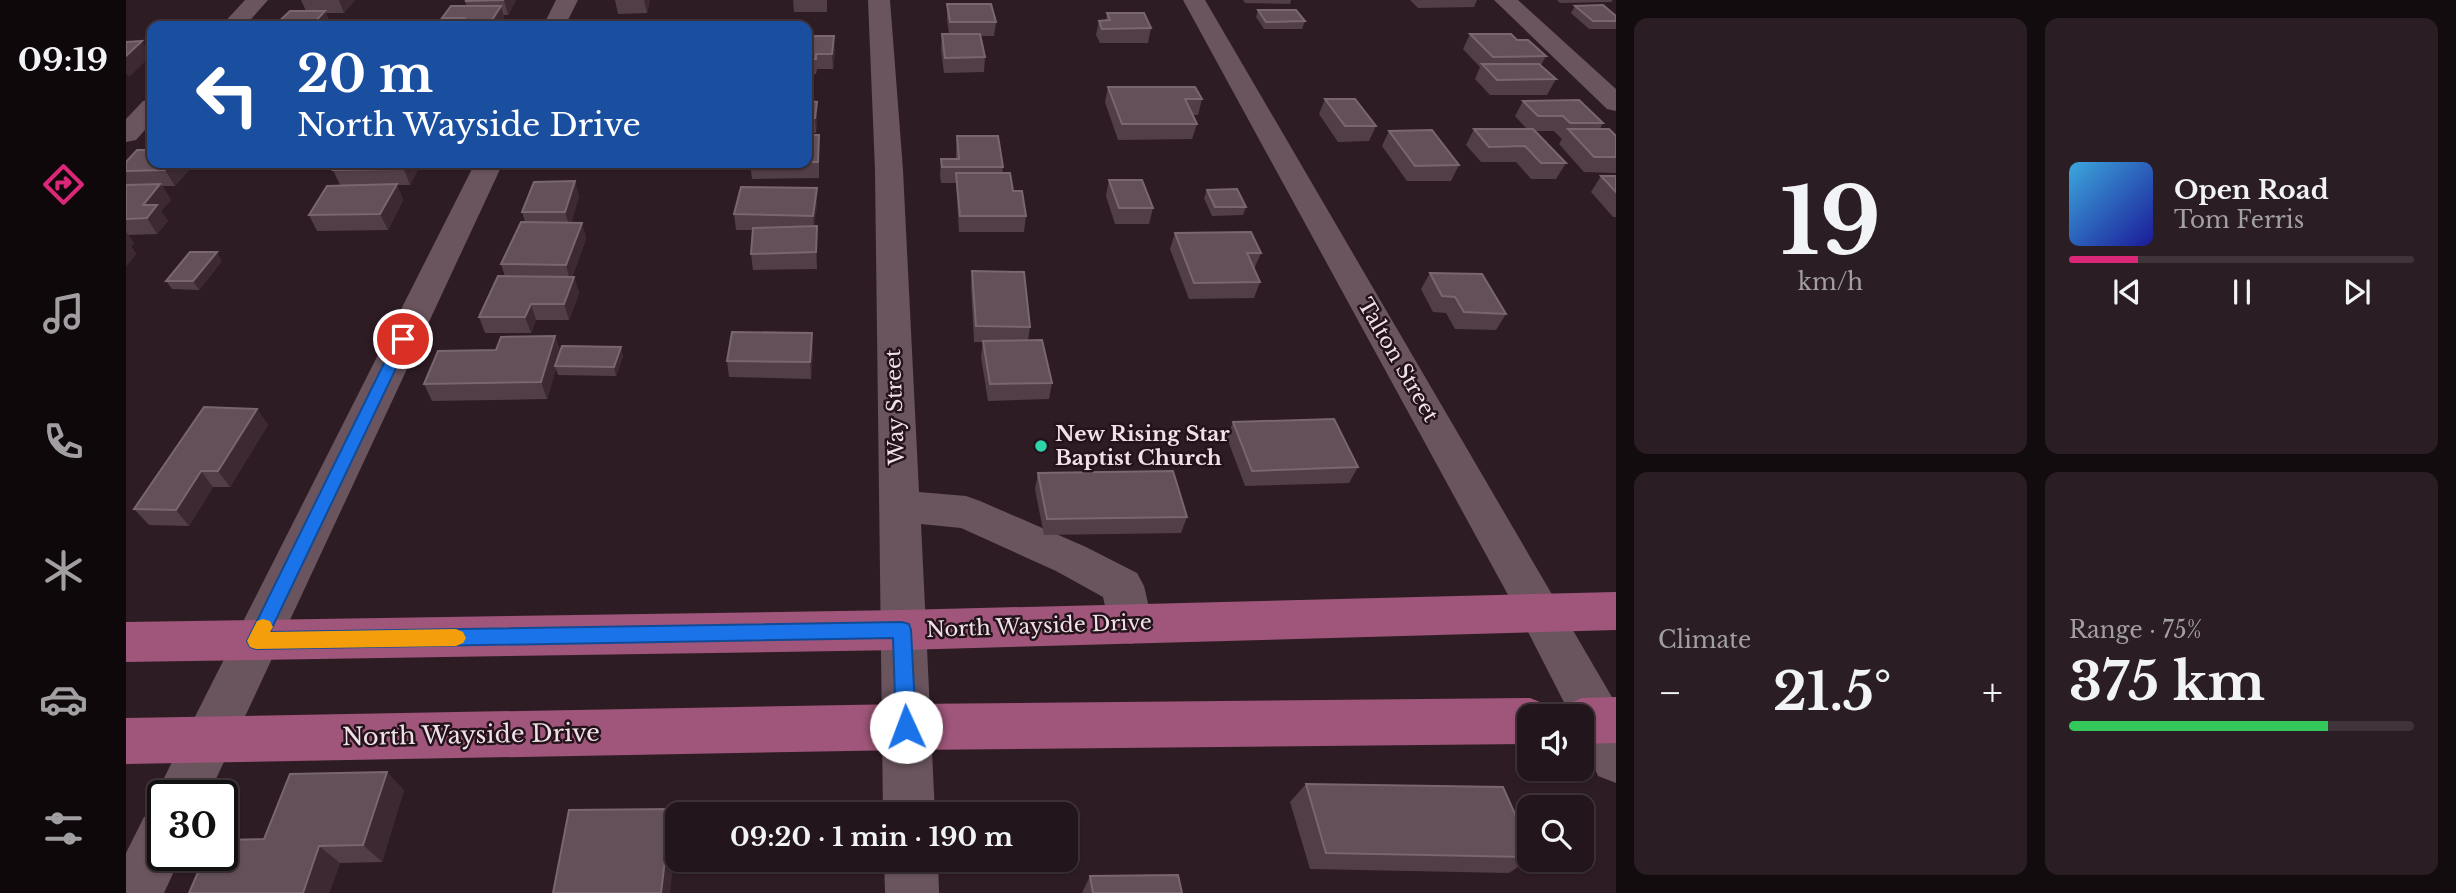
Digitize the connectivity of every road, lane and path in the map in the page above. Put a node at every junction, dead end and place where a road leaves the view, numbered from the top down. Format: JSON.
{"nodes":[{"id":1,"x":257,"y":0,"type":"edge"},
{"id":2,"x":567,"y":0,"type":"edge"},
{"id":3,"x":880,"y":0,"type":"edge"},
{"id":4,"x":1194,"y":0,"type":"edge"},
{"id":5,"x":1505,"y":0,"type":"edge"},
{"id":6,"x":237,"y":21,"type":"edge"},
{"id":7,"x":556,"y":21,"type":"edge"},
{"id":8,"x":1616,"y":103,"type":"edge"},
{"id":9,"x":147,"y":112,"type":"edge"},
{"id":10,"x":126,"y":134,"type":"edge"},
{"id":11,"x":487,"y":168,"type":"edge"},
{"id":12,"x":898,"y":506,"type":"junction"},
{"id":13,"x":1616,"y":611,"type":"edge"},
{"id":14,"x":1541,"y":612,"type":"junction"},
{"id":15,"x":1131,"y":624,"type":"junction"},
{"id":16,"x":902,"y":630,"type":"junction"},
{"id":17,"x":256,"y":641,"type":"junction"},
{"id":18,"x":126,"y":642,"type":"edge"},
{"id":19,"x":1517,"y":721,"type":"edge"},
{"id":20,"x":906,"y":727,"type":"junction"},
{"id":21,"x":1603,"y":730,"type":"edge"},
{"id":22,"x":209,"y":740,"type":"junction"},
{"id":23,"x":126,"y":741,"type":"edge"},
{"id":24,"x":190,"y":780,"type":"edge"},
{"id":25,"x":909,"y":802,"type":"edge"},
{"id":26,"x":147,"y":869,"type":"edge"},
{"id":27,"x":911,"y":872,"type":"edge"},
{"id":28,"x":135,"y":893,"type":"edge"},
{"id":29,"x":912,"y":893,"type":"edge"}],
"edges":[{"from":1,"to":6,"type":"street"},
{"from":2,"to":7,"type":"street"},
{"from":3,"to":12,"type":"street","name":"Way Street"},
{"from":4,"to":14,"type":"street","name":"Talton Street"},
{"from":5,"to":8,"type":"street"},
{"from":9,"to":10,"type":"street"},
{"from":11,"to":17,"type":"street"},
{"from":12,"to":15,"type":"street"},
{"from":12,"to":16,"type":"street","name":"Way Street"},
{"from":13,"to":14,"type":"main road","name":"North Wayside Drive"},
{"from":14,"to":15,"type":"main road","name":"North Wayside Drive"},
{"from":14,"to":21,"type":"street","name":"Talton Street"},
{"from":15,"to":16,"type":"main road","name":"North Wayside Drive"},
{"from":16,"to":17,"type":"main road","name":"North Wayside Drive"},
{"from":16,"to":20,"type":"street","name":"Way Street"},
{"from":17,"to":18,"type":"main road","name":"North Wayside Drive"},
{"from":17,"to":22,"type":"street"},
{"from":19,"to":20,"type":"main road","name":"North Wayside Drive"},
{"from":20,"to":22,"type":"main road","name":"North Wayside Drive"},
{"from":20,"to":25,"type":"street","name":"Way Street"},
{"from":22,"to":23,"type":"main road","name":"North Wayside Drive"},
{"from":22,"to":24,"type":"street"},
{"from":26,"to":28,"type":"street"},
{"from":27,"to":29,"type":"street"}]}
